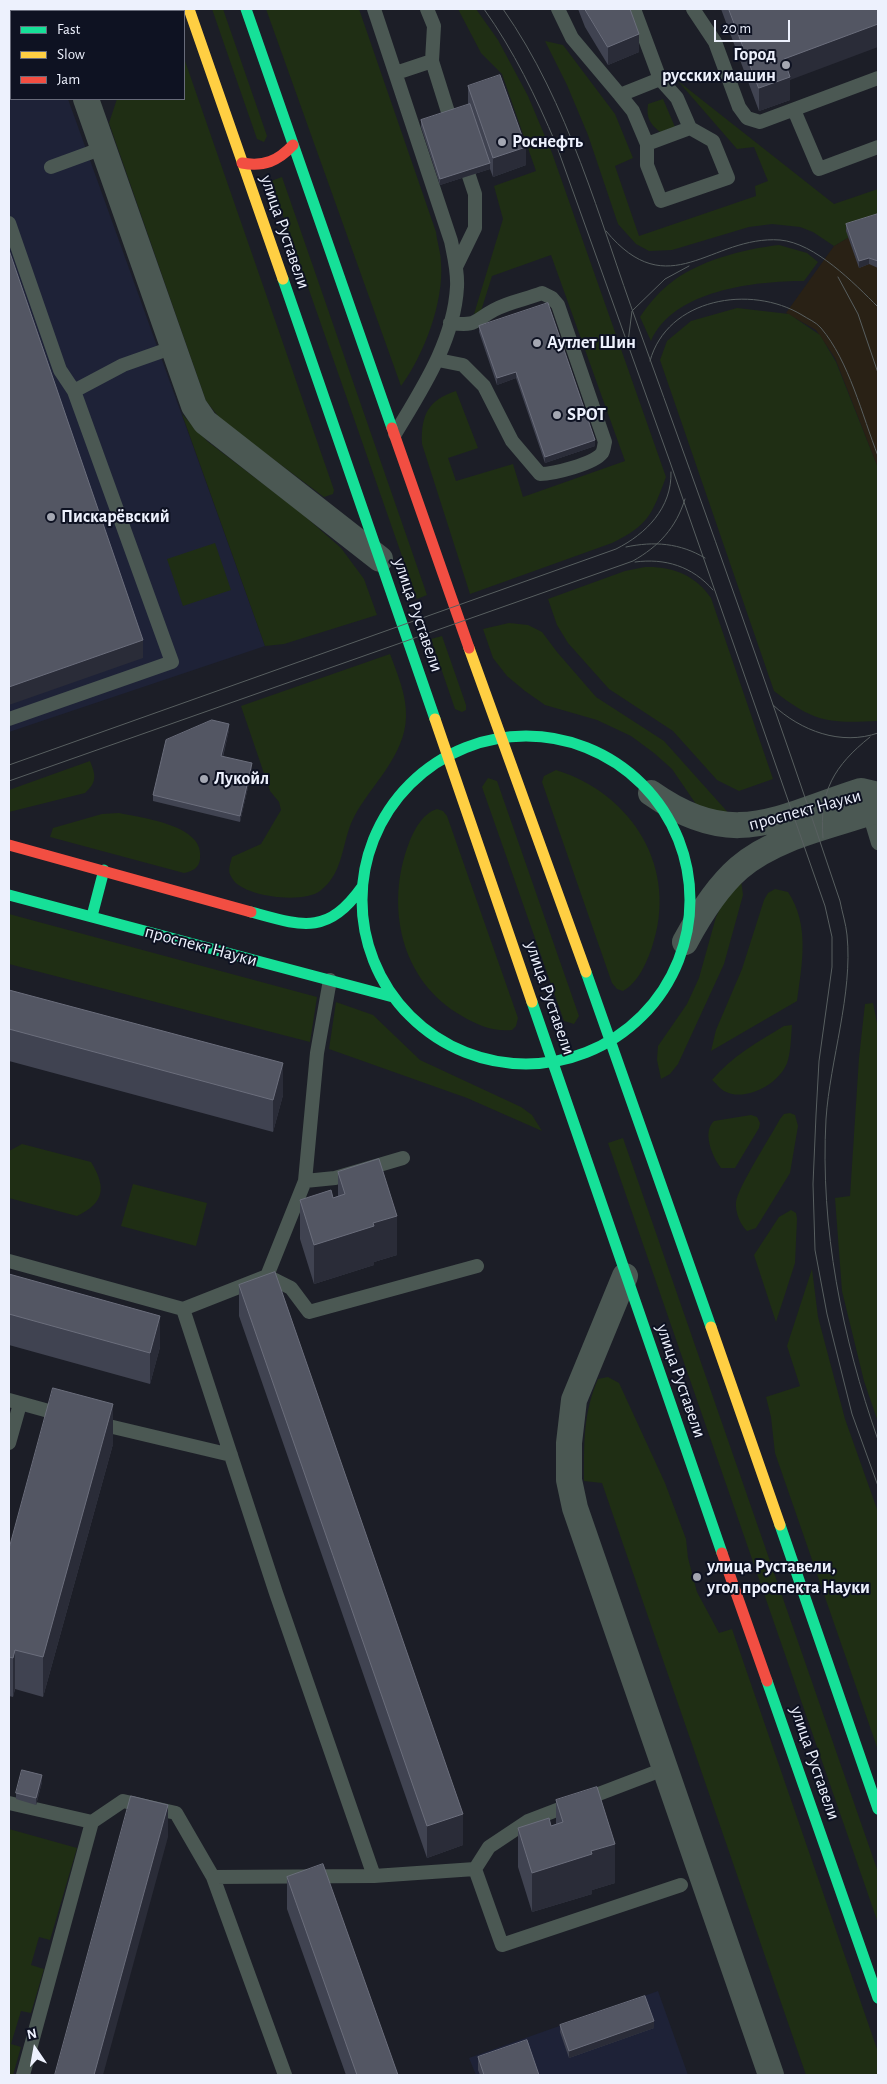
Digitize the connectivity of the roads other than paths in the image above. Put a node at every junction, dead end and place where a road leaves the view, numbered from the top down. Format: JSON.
{"nodes":[{"id":1,"x":189,"y":9,"type":"edge"},
{"id":2,"x":246,"y":9,"type":"edge"},
{"id":3,"x":374,"y":9,"type":"edge"},
{"id":4,"x":427,"y":9,"type":"edge"},
{"id":5,"x":558,"y":9,"type":"edge"},
{"id":6,"x":634,"y":9,"type":"edge"},
{"id":7,"x":693,"y":9,"type":"edge"},
{"id":8,"x":432,"y":61,"type":"junction"},
{"id":9,"x":396,"y":73,"type":"junction"},
{"id":10,"x":878,"y":78,"type":"edge"},
{"id":11,"x":660,"y":79,"type":"junction"},
{"id":12,"x":620,"y":95,"type":"junction"},
{"id":13,"x":86,"y":100,"type":"edge"},
{"id":14,"x":103,"y":100,"type":"edge"},
{"id":15,"x":794,"y":110,"type":"junction"},
{"id":16,"x":690,"y":128,"type":"junction"},
{"id":17,"x":99,"y":136,"type":"junction"},
{"id":18,"x":647,"y":144,"type":"junction"},
{"id":19,"x":293,"y":145,"type":"junction"},
{"id":20,"x":878,"y":147,"type":"edge"},
{"id":21,"x":242,"y":163,"type":"junction"},
{"id":22,"x":50,"y":167,"type":"dead end"},
{"id":23,"x":9,"y":223,"type":"edge"},
{"id":24,"x":456,"y":268,"type":"junction"},
{"id":25,"x":450,"y":323,"type":"junction"},
{"id":26,"x":174,"y":347,"type":"junction"},
{"id":27,"x":438,"y":360,"type":"junction"},
{"id":28,"x":74,"y":391,"type":"junction"},
{"id":29,"x":395,"y":434,"type":"junction"},
{"id":30,"x":380,"y":559,"type":"junction"},
{"id":31,"x":9,"y":719,"type":"edge"},
{"id":32,"x":502,"y":737,"type":"junction"},
{"id":33,"x":448,"y":756,"type":"junction"},
{"id":34,"x":650,"y":793,"type":"junction"},
{"id":35,"x":875,"y":803,"type":"edge"},
{"id":36,"x":878,"y":843,"type":"edge"},
{"id":37,"x":9,"y":845,"type":"edge"},
{"id":38,"x":104,"y":870,"type":"junction"},
{"id":39,"x":362,"y":887,"type":"junction"},
{"id":40,"x":9,"y":895,"type":"edge"},
{"id":41,"x":92,"y":916,"type":"junction"},
{"id":42,"x":685,"y":942,"type":"junction"},
{"id":43,"x":330,"y":980,"type":"junction"},
{"id":44,"x":393,"y":997,"type":"junction"},
{"id":45,"x":611,"y":1041,"type":"junction"},
{"id":46,"x":553,"y":1062,"type":"junction"},
{"id":47,"x":403,"y":1158,"type":"dead end"},
{"id":48,"x":305,"y":1181,"type":"junction"},
{"id":49,"x":9,"y":1261,"type":"edge"},
{"id":50,"x":477,"y":1266,"type":"dead end"},
{"id":51,"x":267,"y":1276,"type":"junction"},
{"id":52,"x":625,"y":1276,"type":"junction"},
{"id":53,"x":183,"y":1309,"type":"junction"},
{"id":54,"x":14,"y":1402,"type":"edge"},
{"id":55,"x":9,"y":1443,"type":"edge"},
{"id":56,"x":231,"y":1455,"type":"junction"},
{"id":57,"x":664,"y":1769,"type":"junction"},
{"id":58,"x":9,"y":1803,"type":"edge"},
{"id":59,"x":878,"y":1809,"type":"edge"},
{"id":60,"x":92,"y":1822,"type":"junction"},
{"id":61,"x":475,"y":1869,"type":"junction"},
{"id":62,"x":374,"y":1876,"type":"junction"},
{"id":63,"x":212,"y":1877,"type":"junction"},
{"id":64,"x":681,"y":1885,"type":"dead end"},
{"id":65,"x":878,"y":1998,"type":"edge"},
{"id":66,"x":23,"y":2075,"type":"edge"},
{"id":67,"x":285,"y":2075,"type":"edge"},
{"id":68,"x":770,"y":2075,"type":"edge"}],
"edges":[{"from":1,"to":21,"type":"main road","name":"улица Руставели"},
{"from":2,"to":19,"type":"main road","name":"улица Руставели"},
{"from":3,"to":9,"type":"lane"},
{"from":4,"to":8,"type":"lane"},
{"from":5,"to":12,"type":"lane"},
{"from":6,"to":11,"type":"lane"},
{"from":7,"to":15,"type":"lane"},
{"from":8,"to":9,"type":"lane"},
{"from":8,"to":24,"type":"lane"},
{"from":9,"to":24,"type":"lane"},
{"from":10,"to":15,"type":"lane"},
{"from":11,"to":12,"type":"lane"},
{"from":11,"to":16,"type":"lane"},
{"from":12,"to":18,"type":"lane"},
{"from":13,"to":17,"type":"street"},
{"from":14,"to":17,"type":"street"},
{"from":15,"to":20,"type":"lane"},
{"from":16,"to":18,"type":"lane"},
{"from":16,"to":18,"type":"lane"},
{"from":17,"to":22,"type":"lane"},
{"from":17,"to":26,"type":"street"},
{"from":19,"to":21,"type":"main road"},
{"from":19,"to":29,"type":"main road","name":"улица Руставели"},
{"from":21,"to":30,"type":"main road","name":"улица Руставели"},
{"from":23,"to":28,"type":"lane"},
{"from":24,"to":25,"type":"lane"},
{"from":25,"to":27,"type":"lane"},
{"from":25,"to":27,"type":"lane"},
{"from":26,"to":28,"type":"lane"},
{"from":26,"to":30,"type":"street"},
{"from":27,"to":29,"type":"lane"},
{"from":28,"to":31,"type":"lane"},
{"from":29,"to":32,"type":"main road","name":"улица Руставели"},
{"from":30,"to":33,"type":"main road","name":"улица Руставели"},
{"from":32,"to":33,"type":"main road","name":"проспект Науки"},
{"from":32,"to":34,"type":"main road","name":"проспект Науки"},
{"from":32,"to":45,"type":"main road","name":"улица Руставели"},
{"from":33,"to":39,"type":"main road","name":"проспект Науки"},
{"from":33,"to":46,"type":"main road","name":"улица Руставели"},
{"from":34,"to":35,"type":"street","name":"проспект Науки"},
{"from":34,"to":42,"type":"main road","name":"проспект Науки"},
{"from":35,"to":36,"type":"lane"},
{"from":35,"to":42,"type":"street","name":"проспект Науки"},
{"from":37,"to":38,"type":"main road","name":"проспект Науки"},
{"from":38,"to":39,"type":"main road","name":"проспект Науки"},
{"from":38,"to":41,"type":"main road"},
{"from":39,"to":44,"type":"main road","name":"проспект Науки"},
{"from":40,"to":41,"type":"main road","name":"проспект Науки"},
{"from":41,"to":43,"type":"main road","name":"проспект Науки"},
{"from":42,"to":45,"type":"main road","name":"проспект Науки"},
{"from":43,"to":44,"type":"main road","name":"проспект Науки"},
{"from":43,"to":48,"type":"lane"},
{"from":44,"to":46,"type":"main road","name":"проспект Науки"},
{"from":45,"to":46,"type":"main road","name":"проспект Науки"},
{"from":45,"to":59,"type":"main road","name":"улица Руставели"},
{"from":46,"to":52,"type":"main road","name":"улица Руставели"},
{"from":47,"to":48,"type":"lane"},
{"from":48,"to":51,"type":"lane"},
{"from":49,"to":53,"type":"lane"},
{"from":50,"to":51,"type":"lane"},
{"from":51,"to":53,"type":"lane"},
{"from":52,"to":57,"type":"street"},
{"from":52,"to":65,"type":"main road","name":"улица Руставели"},
{"from":53,"to":56,"type":"lane"},
{"from":54,"to":55,"type":"lane"},
{"from":54,"to":56,"type":"lane"},
{"from":56,"to":62,"type":"lane"},
{"from":57,"to":61,"type":"lane"},
{"from":57,"to":68,"type":"street"},
{"from":58,"to":60,"type":"lane"},
{"from":60,"to":63,"type":"lane"},
{"from":60,"to":66,"type":"lane"},
{"from":61,"to":62,"type":"lane"},
{"from":61,"to":64,"type":"lane"},
{"from":62,"to":63,"type":"lane"},
{"from":63,"to":67,"type":"lane"}]}
